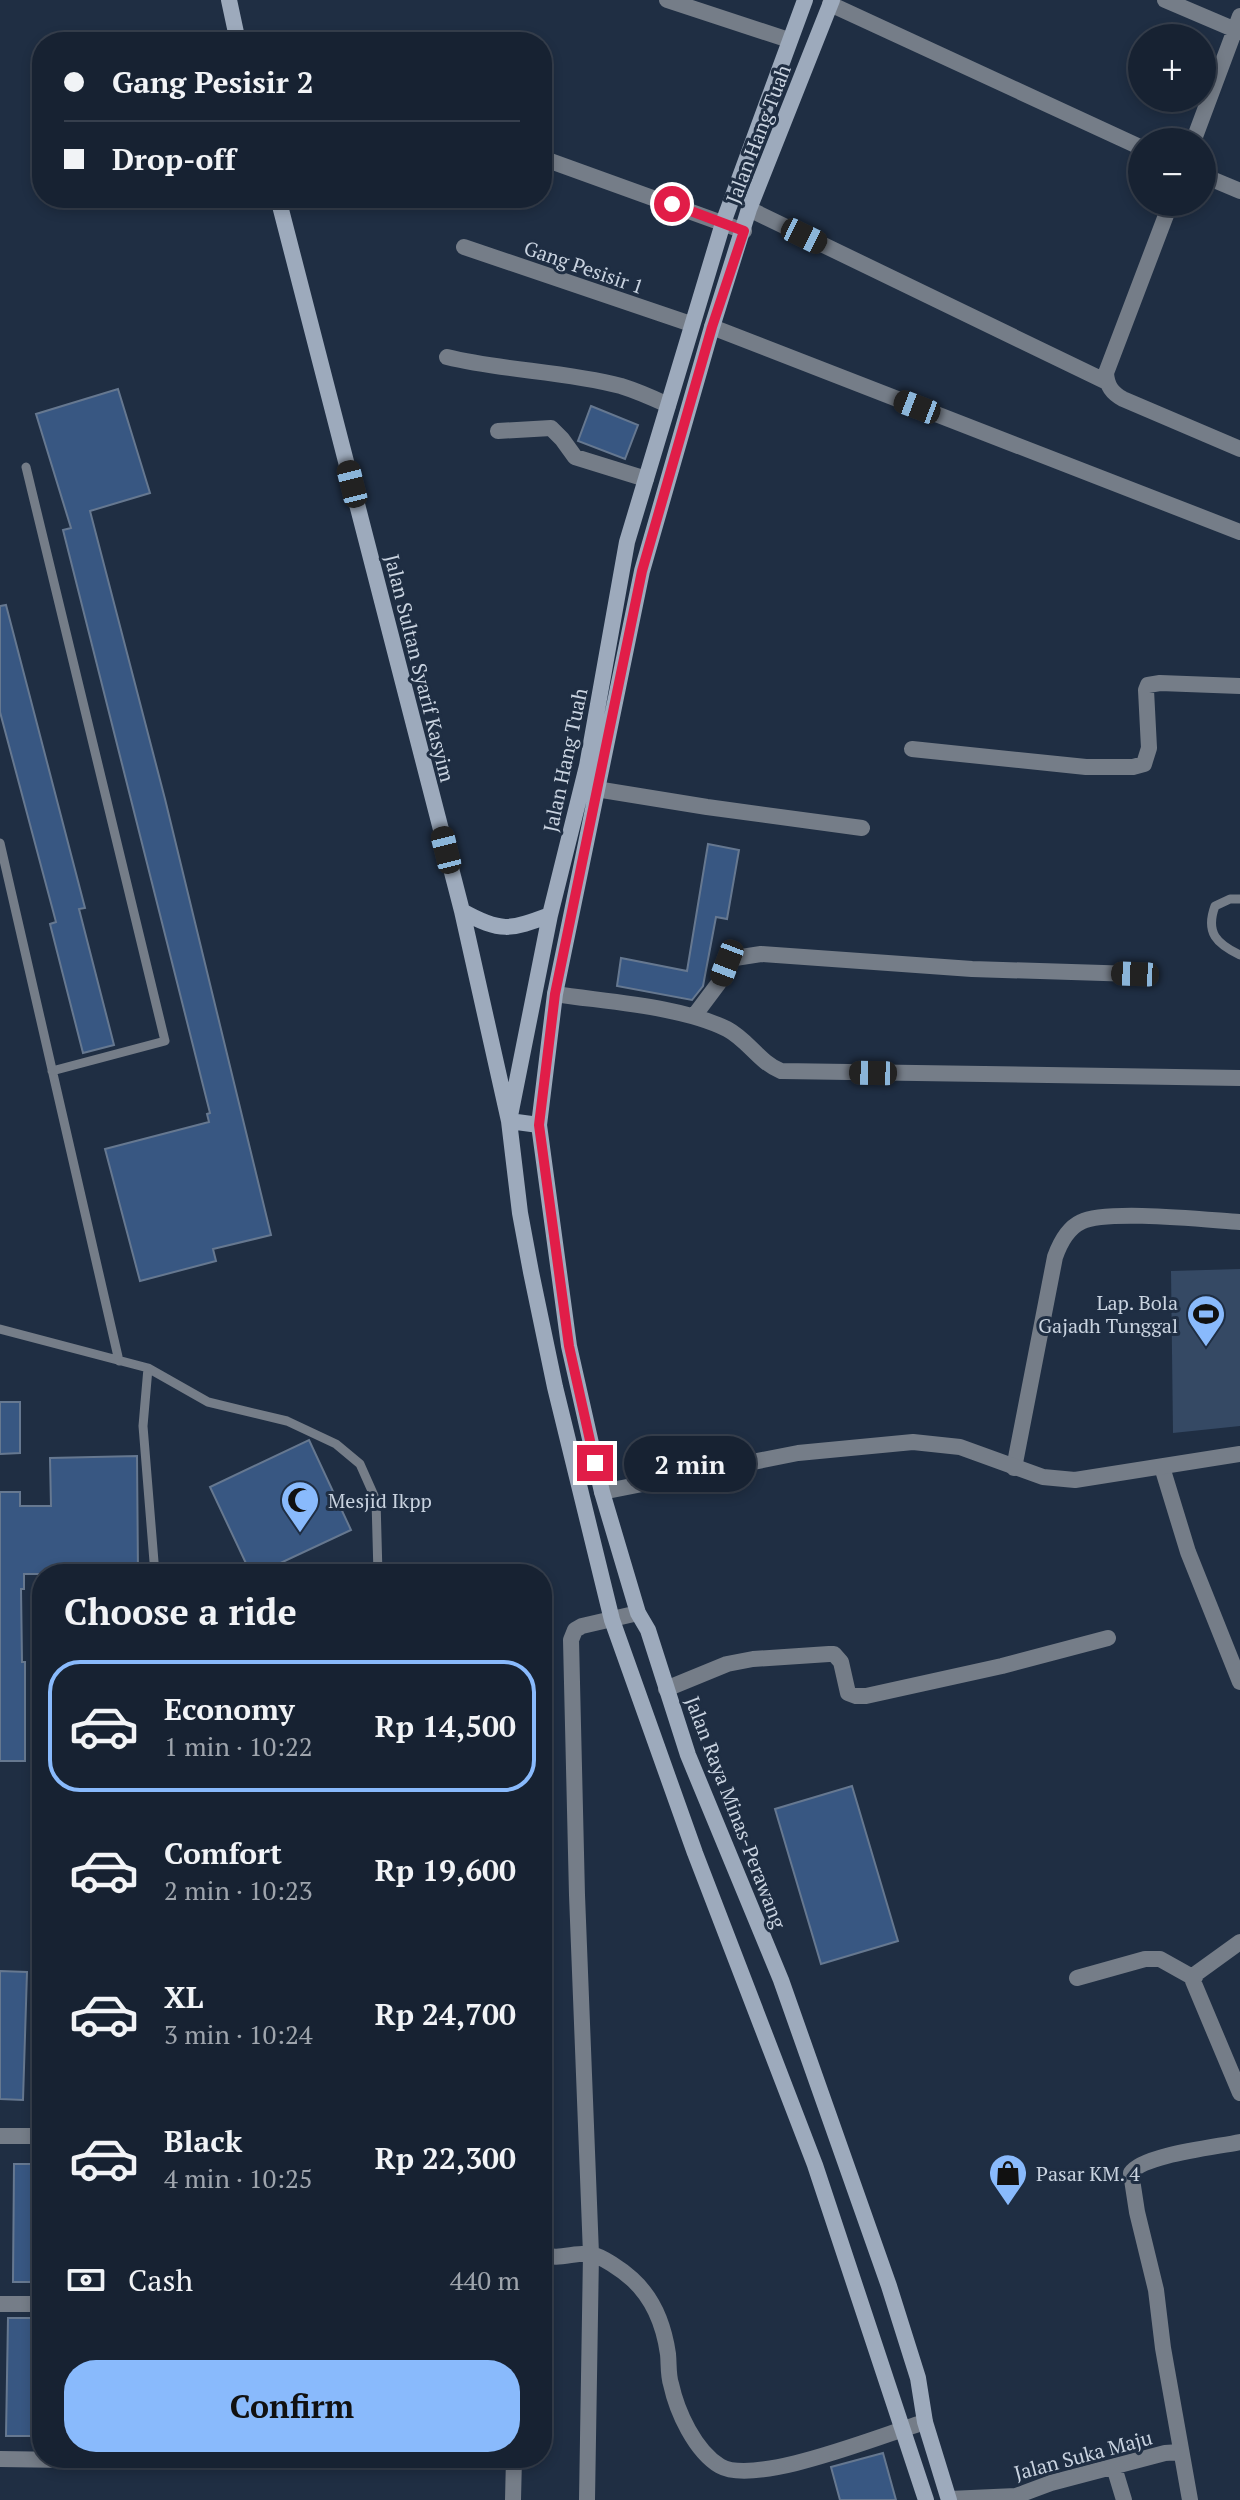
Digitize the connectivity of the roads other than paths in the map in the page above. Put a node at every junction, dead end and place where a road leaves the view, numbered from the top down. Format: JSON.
{"nodes":[{"id":1,"x":229,"y":0,"type":"edge"},
{"id":2,"x":667,"y":0,"type":"edge"},
{"id":3,"x":805,"y":0,"type":"edge"},
{"id":4,"x":1165,"y":0,"type":"edge"},
{"id":5,"x":831,"y":2,"type":"edge"},
{"id":6,"x":1238,"y":26,"type":"edge"},
{"id":7,"x":236,"y":32,"type":"edge"},
{"id":8,"x":789,"y":40,"type":"junction"},
{"id":9,"x":1198,"y":128,"type":"edge"},
{"id":10,"x":1128,"y":141,"type":"edge"},
{"id":11,"x":552,"y":162,"type":"edge"},
{"id":12,"x":1216,"y":181,"type":"edge"},
{"id":13,"x":1240,"y":191,"type":"edge"},
{"id":14,"x":281,"y":208,"type":"edge"},
{"id":15,"x":749,"y":209,"type":"junction"},
{"id":16,"x":1166,"y":216,"type":"edge"},
{"id":17,"x":723,"y":223,"type":"junction"},
{"id":18,"x":744,"y":231,"type":"junction"},
{"id":19,"x":464,"y":247,"type":"dead end"},
{"id":20,"x":691,"y":324,"type":"junction"},
{"id":21,"x":712,"y":327,"type":"junction"},
{"id":22,"x":447,"y":357,"type":"dead end"},
{"id":23,"x":1107,"y":382,"type":"junction"},
{"id":24,"x":668,"y":405,"type":"junction"},
{"id":25,"x":498,"y":431,"type":"dead end"},
{"id":26,"x":1240,"y":449,"type":"edge"},
{"id":27,"x":26,"y":467,"type":"dead end"},
{"id":28,"x":646,"y":479,"type":"junction"},
{"id":29,"x":1240,"y":532,"type":"edge"},
{"id":30,"x":1240,"y":686,"type":"edge"},
{"id":31,"x":912,"y":749,"type":"dead end"},
{"id":32,"x":596,"y":789,"type":"junction"},
{"id":33,"x":862,"y":828,"type":"dead end"},
{"id":34,"x":0,"y":843,"type":"edge"},
{"id":35,"x":1240,"y":899,"type":"edge"},
{"id":36,"x":462,"y":911,"type":"junction"},
{"id":37,"x":550,"y":915,"type":"junction"},
{"id":38,"x":1240,"y":955,"type":"edge"},
{"id":39,"x":1135,"y":974,"type":"dead end"},
{"id":40,"x":555,"y":994,"type":"junction"},
{"id":41,"x":694,"y":1016,"type":"junction"},
{"id":42,"x":52,"y":1071,"type":"junction"},
{"id":43,"x":1240,"y":1078,"type":"edge"},
{"id":44,"x":509,"y":1121,"type":"junction"},
{"id":45,"x":539,"y":1125,"type":"junction"},
{"id":46,"x":1240,"y":1222,"type":"edge"},
{"id":47,"x":0,"y":1329,"type":"edge"},
{"id":48,"x":119,"y":1361,"type":"junction"},
{"id":49,"x":148,"y":1368,"type":"junction"},
{"id":50,"x":1240,"y":1454,"type":"edge"},
{"id":51,"x":1162,"y":1467,"type":"junction"},
{"id":52,"x":1014,"y":1468,"type":"junction"},
{"id":53,"x":602,"y":1492,"type":"junction"},
{"id":54,"x":154,"y":1564,"type":"edge"},
{"id":55,"x":378,"y":1564,"type":"edge"},
{"id":56,"x":638,"y":1613,"type":"junction"},
{"id":57,"x":612,"y":1620,"type":"junction"},
{"id":58,"x":1108,"y":1638,"type":"dead end"},
{"id":59,"x":1240,"y":1682,"type":"edge"},
{"id":60,"x":666,"y":1689,"type":"junction"},
{"id":61,"x":1240,"y":1942,"type":"edge"},
{"id":62,"x":1077,"y":1978,"type":"dead end"},
{"id":63,"x":1194,"y":1978,"type":"junction"},
{"id":64,"x":1240,"y":2093,"type":"edge"},
{"id":65,"x":0,"y":2136,"type":"edge"},
{"id":66,"x":32,"y":2136,"type":"edge"},
{"id":67,"x":1240,"y":2142,"type":"edge"},
{"id":68,"x":591,"y":2254,"type":"junction"},
{"id":69,"x":552,"y":2257,"type":"edge"},
{"id":70,"x":0,"y":2304,"type":"edge"},
{"id":71,"x":32,"y":2304,"type":"edge"},
{"id":72,"x":925,"y":2422,"type":"junction"},
{"id":73,"x":901,"y":2429,"type":"junction"},
{"id":74,"x":1180,"y":2452,"type":"junction"},
{"id":75,"x":0,"y":2459,"type":"edge"},
{"id":76,"x":32,"y":2459,"type":"edge"},
{"id":77,"x":1114,"y":2467,"type":"junction"},
{"id":78,"x":514,"y":2468,"type":"edge"},
{"id":79,"x":513,"y":2500,"type":"edge"},
{"id":80,"x":587,"y":2500,"type":"edge"},
{"id":81,"x":926,"y":2500,"type":"edge"},
{"id":82,"x":949,"y":2500,"type":"edge"},
{"id":83,"x":1124,"y":2500,"type":"edge"},
{"id":84,"x":1190,"y":2500,"type":"edge"}],
"edges":[{"from":1,"to":7,"type":"main road"},
{"from":2,"to":8,"type":"street"},
{"from":3,"to":8,"type":"main road","name":"Jalan Hang Tuah"},
{"from":4,"to":6,"type":"street"},
{"from":5,"to":10,"type":"street"},
{"from":5,"to":15,"type":"main road","name":"Jalan Hang Tuah"},
{"from":6,"to":9,"type":"street"},
{"from":8,"to":17,"type":"main road","name":"Jalan Hang Tuah"},
{"from":11,"to":17,"type":"street"},
{"from":12,"to":13,"type":"street"},
{"from":14,"to":36,"type":"main road","name":"Jalan Sultan Syarif Kasyim"},
{"from":15,"to":18,"type":"main road","name":"Jalan Hang Tuah"},
{"from":15,"to":23,"type":"street"},
{"from":16,"to":23,"type":"street"},
{"from":17,"to":18,"type":"street"},
{"from":17,"to":20,"type":"main road","name":"Jalan Hang Tuah"},
{"from":18,"to":21,"type":"main road","name":"Jalan Hang Tuah"},
{"from":19,"to":20,"type":"street","name":"Gang Pesisir 1"},
{"from":20,"to":24,"type":"main road","name":"Jalan Hang Tuah"},
{"from":21,"to":29,"type":"street"},
{"from":21,"to":32,"type":"main road","name":"Jalan Hang Tuah"},
{"from":22,"to":24,"type":"street"},
{"from":23,"to":26,"type":"street"},
{"from":24,"to":28,"type":"main road","name":"Jalan Hang Tuah"},
{"from":25,"to":28,"type":"street"},
{"from":27,"to":42,"type":"lane"},
{"from":28,"to":37,"type":"main road","name":"Jalan Hang Tuah"},
{"from":30,"to":31,"type":"street"},
{"from":32,"to":33,"type":"street"},
{"from":32,"to":40,"type":"main road","name":"Jalan Hang Tuah"},
{"from":34,"to":42,"type":"lane"},
{"from":35,"to":38,"type":"lane"},
{"from":36,"to":37,"type":"main road"},
{"from":36,"to":44,"type":"main road","name":"Jalan Sultan Syarif Kasyim"},
{"from":37,"to":44,"type":"main road","name":"Jalan Hang Tuah"},
{"from":39,"to":41,"type":"street"},
{"from":40,"to":41,"type":"street"},
{"from":40,"to":45,"type":"main road","name":"Jalan Hang Tuah"},
{"from":41,"to":43,"type":"street"},
{"from":42,"to":48,"type":"lane"},
{"from":44,"to":45,"type":"main road"},
{"from":44,"to":57,"type":"main road"},
{"from":45,"to":53,"type":"main road","name":"Jalan Raya Minas-Perawang"},
{"from":46,"to":52,"type":"street"},
{"from":47,"to":48,"type":"lane"},
{"from":48,"to":49,"type":"lane"},
{"from":49,"to":54,"type":"lane"},
{"from":49,"to":55,"type":"lane"},
{"from":50,"to":51,"type":"street"},
{"from":51,"to":52,"type":"street"},
{"from":51,"to":59,"type":"street"},
{"from":52,"to":53,"type":"street"},
{"from":53,"to":56,"type":"main road","name":"Jalan Raya Minas-Perawang"},
{"from":56,"to":57,"type":"street"},
{"from":56,"to":60,"type":"main road","name":"Jalan Raya Minas-Perawang"},
{"from":57,"to":68,"type":"street"},
{"from":57,"to":73,"type":"main road"},
{"from":58,"to":60,"type":"street"},
{"from":60,"to":72,"type":"main road","name":"Jalan Raya Minas-Perawang"},
{"from":61,"to":63,"type":"street"},
{"from":62,"to":63,"type":"street"},
{"from":63,"to":64,"type":"street"},
{"from":65,"to":66,"type":"street"},
{"from":67,"to":74,"type":"street"},
{"from":68,"to":69,"type":"street"},
{"from":68,"to":73,"type":"street"},
{"from":68,"to":80,"type":"street"},
{"from":70,"to":71,"type":"street"},
{"from":72,"to":73,"type":"street"},
{"from":72,"to":82,"type":"main road","name":"Jalan Raya Minas-Perawang"},
{"from":73,"to":81,"type":"main road"},
{"from":74,"to":77,"type":"street","name":"Jalan Suka Maju"},
{"from":74,"to":84,"type":"street"},
{"from":75,"to":76,"type":"street"},
{"from":77,"to":82,"type":"street","name":"Jalan Suka Maju"},
{"from":77,"to":83,"type":"street"},
{"from":78,"to":79,"type":"street"}]}
